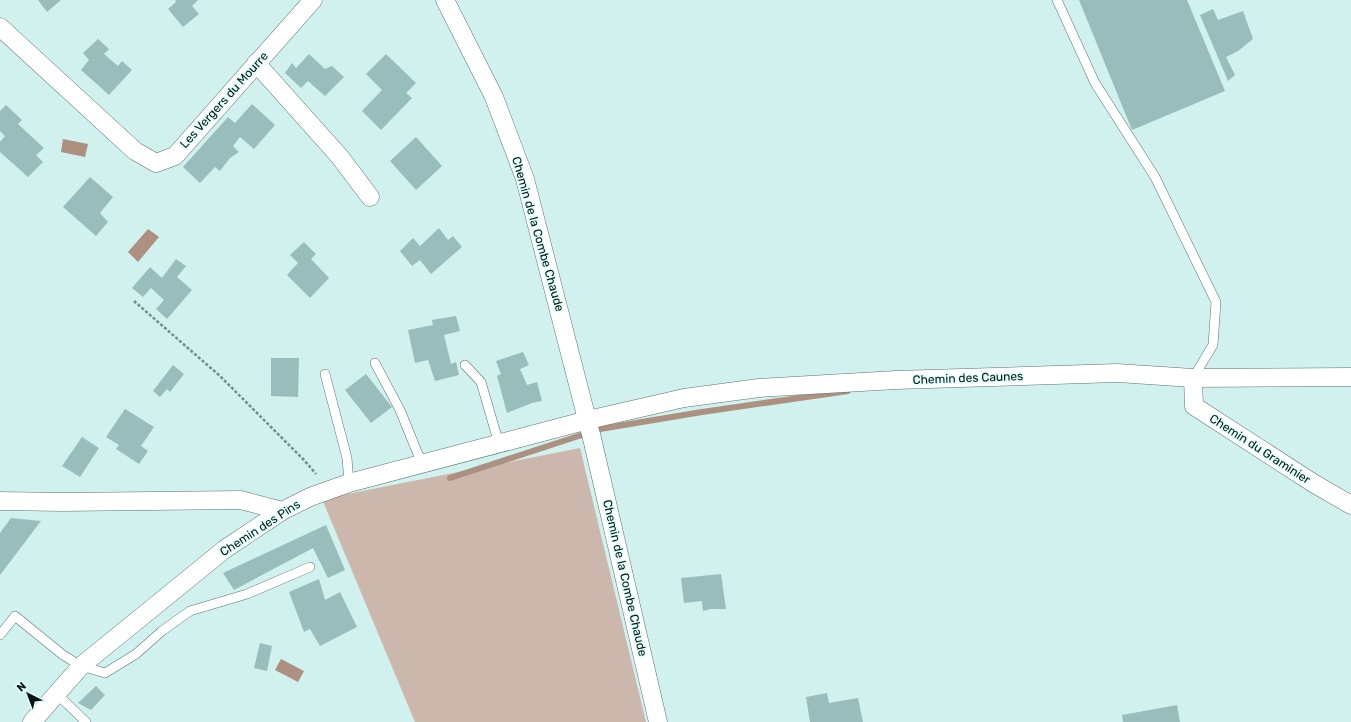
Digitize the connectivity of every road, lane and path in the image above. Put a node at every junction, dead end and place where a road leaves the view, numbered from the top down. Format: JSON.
{"nodes":[{"id":1,"x":312,"y":0,"type":"edge"},
{"id":2,"x":445,"y":0,"type":"edge"},
{"id":3,"x":1057,"y":0,"type":"edge"},
{"id":4,"x":0,"y":26,"type":"edge"},
{"id":5,"x":256,"y":63,"type":"junction"},
{"id":6,"x":370,"y":197,"type":"dead end"},
{"id":7,"x":134,"y":301,"type":"dead end"},
{"id":8,"x":375,"y":363,"type":"dead end"},
{"id":9,"x":465,"y":366,"type":"dead end"},
{"id":10,"x":325,"y":374,"type":"dead end"},
{"id":11,"x":1351,"y":377,"type":"edge"},
{"id":12,"x":1193,"y":378,"type":"junction"},
{"id":13,"x":590,"y":428,"type":"junction"},
{"id":14,"x":499,"y":444,"type":"junction"},
{"id":15,"x":422,"y":464,"type":"junction"},
{"id":16,"x":349,"y":483,"type":"junction"},
{"id":17,"x":330,"y":490,"type":"junction"},
{"id":18,"x":0,"y":501,"type":"edge"},
{"id":19,"x":1351,"y":505,"type":"edge"},
{"id":20,"x":282,"y":511,"type":"junction"},
{"id":21,"x":310,"y":567,"type":"dead end"},
{"id":22,"x":0,"y":634,"type":"edge"},
{"id":23,"x":81,"y":666,"type":"junction"},
{"id":24,"x":57,"y":694,"type":"junction"},
{"id":25,"x":32,"y":722,"type":"edge"},
{"id":26,"x":86,"y":722,"type":"edge"},
{"id":27,"x":658,"y":722,"type":"edge"}],
"edges":[{"from":1,"to":5,"type":"street","name":"Les Vergers du Mourre"},
{"from":2,"to":13,"type":"street","name":"Chemin de la Combe Chaude"},
{"from":3,"to":12,"type":"lane"},
{"from":4,"to":5,"type":"street","name":"Les Vergers du Mourre"},
{"from":5,"to":6,"type":"street"},
{"from":7,"to":17,"type":"path"},
{"from":8,"to":15,"type":"lane"},
{"from":9,"to":14,"type":"lane"},
{"from":10,"to":16,"type":"lane"},
{"from":11,"to":12,"type":"street","name":"Chemin des Caunes"},
{"from":12,"to":13,"type":"street","name":"Chemin des Caunes"},
{"from":12,"to":19,"type":"street","name":"Chemin du Graminier"},
{"from":13,"to":14,"type":"street","name":"Chemin des Pins"},
{"from":13,"to":27,"type":"street","name":"Chemin de la Combe Chaude"},
{"from":14,"to":15,"type":"street","name":"Chemin des Pins"},
{"from":15,"to":16,"type":"street","name":"Chemin des Pins"},
{"from":16,"to":17,"type":"street","name":"Chemin des Pins"},
{"from":17,"to":20,"type":"street","name":"Chemin des Pins"},
{"from":18,"to":20,"type":"street"},
{"from":20,"to":23,"type":"street","name":"Chemin des Pins"},
{"from":21,"to":23,"type":"lane"},
{"from":22,"to":23,"type":"lane"},
{"from":23,"to":24,"type":"street","name":"Chemin des Pins"},
{"from":24,"to":25,"type":"street","name":"Chemin des Pins"},
{"from":24,"to":26,"type":"lane"}]}
